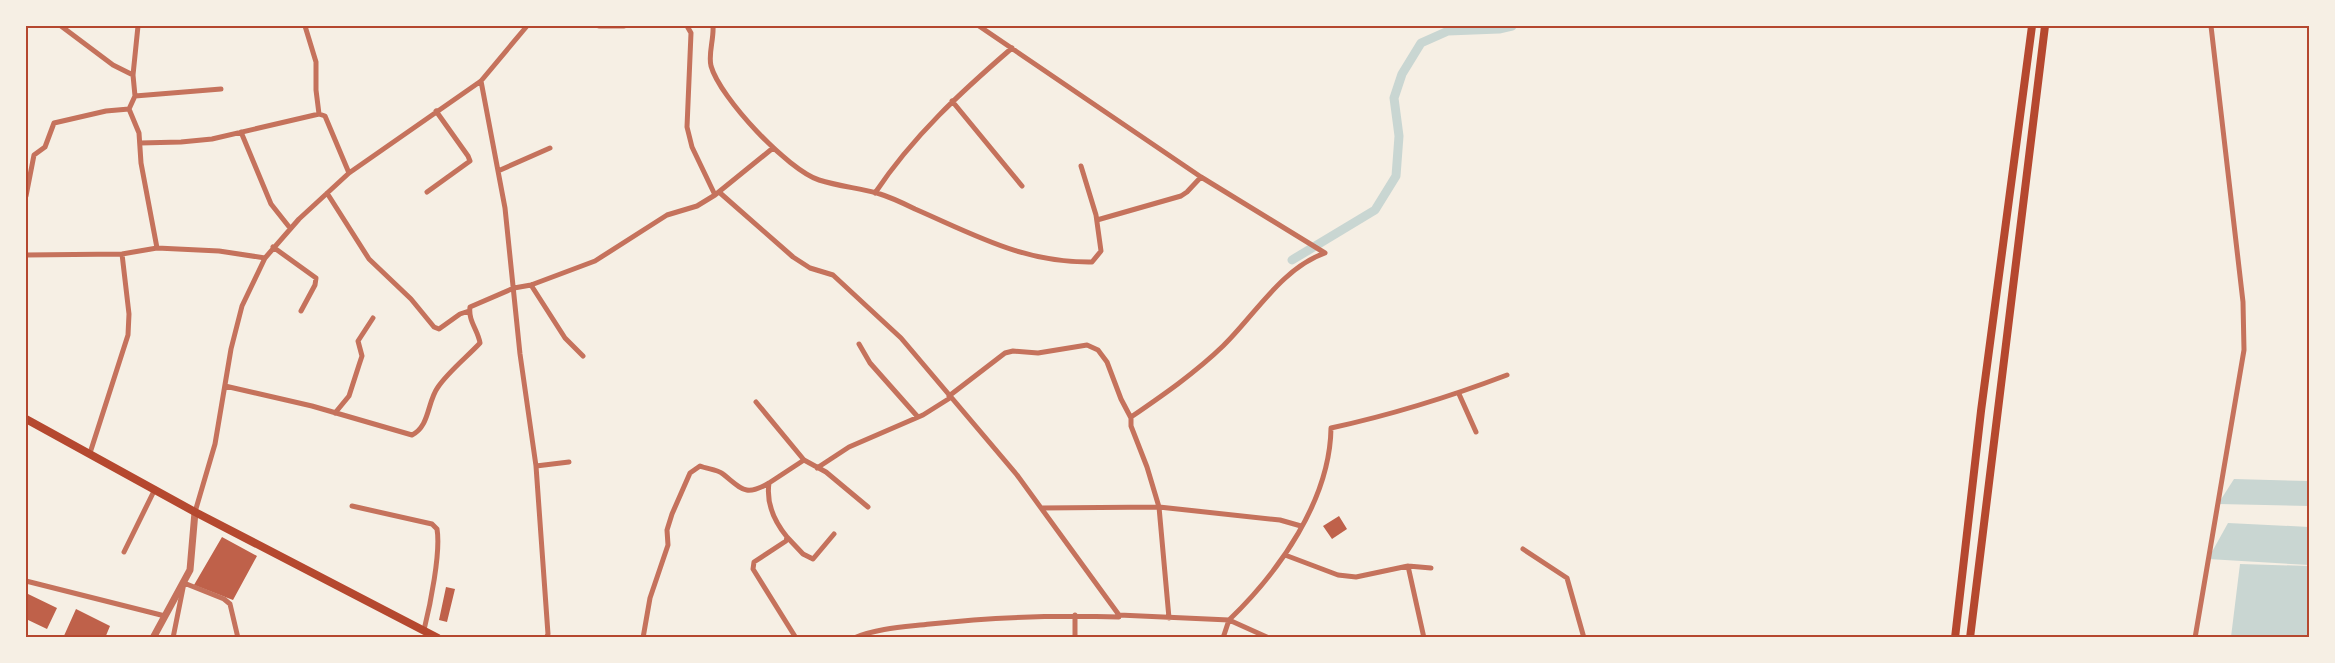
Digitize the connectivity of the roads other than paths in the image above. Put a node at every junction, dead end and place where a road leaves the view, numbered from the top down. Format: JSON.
{"nodes":[{"id":1,"x":61,"y":26,"type":"edge"},
{"id":2,"x":138,"y":26,"type":"edge"},
{"id":3,"x":305,"y":26,"type":"edge"},
{"id":4,"x":527,"y":26,"type":"edge"},
{"id":5,"x":599,"y":26,"type":"edge"},
{"id":6,"x":624,"y":26,"type":"edge"},
{"id":7,"x":687,"y":26,"type":"edge"},
{"id":8,"x":713,"y":26,"type":"edge"},
{"id":9,"x":979,"y":26,"type":"edge"},
{"id":10,"x":2032,"y":26,"type":"edge"},
{"id":11,"x":2045,"y":26,"type":"edge"},
{"id":12,"x":2211,"y":26,"type":"edge"},
{"id":13,"x":1012,"y":48,"type":"junction"},
{"id":14,"x":133,"y":75,"type":"junction"},
{"id":15,"x":481,"y":81,"type":"junction"},
{"id":16,"x":221,"y":89,"type":"dead end"},
{"id":17,"x":135,"y":96,"type":"junction"},
{"id":18,"x":952,"y":101,"type":"junction"},
{"id":19,"x":129,"y":109,"type":"junction"},
{"id":20,"x":436,"y":111,"type":"junction"},
{"id":21,"x":319,"y":114,"type":"junction"},
{"id":22,"x":241,"y":132,"type":"junction"},
{"id":23,"x":140,"y":143,"type":"junction"},
{"id":24,"x":550,"y":148,"type":"dead end"},
{"id":25,"x":773,"y":148,"type":"junction"},
{"id":26,"x":1081,"y":166,"type":"dead end"},
{"id":27,"x":498,"y":171,"type":"junction"},
{"id":28,"x":349,"y":173,"type":"junction"},
{"id":29,"x":1201,"y":177,"type":"junction"},
{"id":30,"x":1022,"y":186,"type":"dead end"},
{"id":31,"x":427,"y":192,"type":"dead end"},
{"id":32,"x":327,"y":193,"type":"junction"},
{"id":33,"x":875,"y":193,"type":"junction"},
{"id":34,"x":717,"y":194,"type":"junction"},
{"id":35,"x":26,"y":196,"type":"edge"},
{"id":36,"x":1097,"y":220,"type":"junction"},
{"id":37,"x":291,"y":228,"type":"junction"},
{"id":38,"x":273,"y":247,"type":"junction"},
{"id":39,"x":157,"y":248,"type":"junction"},
{"id":40,"x":122,"y":254,"type":"junction"},
{"id":41,"x":26,"y":255,"type":"edge"},
{"id":42,"x":265,"y":258,"type":"junction"},
{"id":43,"x":531,"y":285,"type":"junction"},
{"id":44,"x":514,"y":288,"type":"junction"},
{"id":45,"x":301,"y":311,"type":"dead end"},
{"id":46,"x":470,"y":311,"type":"junction"},
{"id":47,"x":373,"y":318,"type":"dead end"},
{"id":48,"x":859,"y":344,"type":"dead end"},
{"id":49,"x":583,"y":356,"type":"dead end"},
{"id":50,"x":1507,"y":375,"type":"dead end"},
{"id":51,"x":225,"y":386,"type":"junction"},
{"id":52,"x":1459,"y":393,"type":"junction"},
{"id":53,"x":949,"y":397,"type":"junction"},
{"id":54,"x":756,"y":402,"type":"dead end"},
{"id":55,"x":335,"y":413,"type":"junction"},
{"id":56,"x":918,"y":416,"type":"junction"},
{"id":57,"x":1131,"y":417,"type":"junction"},
{"id":58,"x":26,"y":419,"type":"edge"},
{"id":59,"x":1476,"y":432,"type":"dead end"},
{"id":60,"x":90,"y":453,"type":"junction"},
{"id":61,"x":804,"y":460,"type":"junction"},
{"id":62,"x":569,"y":462,"type":"dead end"},
{"id":63,"x":536,"y":466,"type":"junction"},
{"id":64,"x":817,"y":468,"type":"junction"},
{"id":65,"x":769,"y":483,"type":"junction"},
{"id":66,"x":155,"y":489,"type":"junction"},
{"id":67,"x":352,"y":506,"type":"dead end"},
{"id":68,"x":868,"y":507,"type":"dead end"},
{"id":69,"x":1159,"y":507,"type":"junction"},
{"id":70,"x":1041,"y":508,"type":"junction"},
{"id":71,"x":195,"y":512,"type":"junction"},
{"id":72,"x":1301,"y":526,"type":"junction"},
{"id":73,"x":834,"y":534,"type":"dead end"},
{"id":74,"x":787,"y":537,"type":"junction"},
{"id":75,"x":1523,"y":549,"type":"dead end"},
{"id":76,"x":124,"y":552,"type":"dead end"},
{"id":77,"x":1285,"y":555,"type":"junction"},
{"id":78,"x":1408,"y":566,"type":"junction"},
{"id":79,"x":1431,"y":568,"type":"dead end"},
{"id":80,"x":26,"y":581,"type":"edge"},
{"id":81,"x":184,"y":584,"type":"junction"},
{"id":82,"x":1075,"y":615,"type":"junction"},
{"id":83,"x":1119,"y":615,"type":"junction"},
{"id":84,"x":165,"y":616,"type":"junction"},
{"id":85,"x":1168,"y":618,"type":"junction"},
{"id":86,"x":1229,"y":620,"type":"junction"},
{"id":87,"x":431,"y":635,"type":"edge"},
{"id":88,"x":153,"y":638,"type":"edge"},
{"id":89,"x":173,"y":638,"type":"edge"},
{"id":90,"x":238,"y":638,"type":"edge"},
{"id":91,"x":546,"y":638,"type":"edge"},
{"id":92,"x":643,"y":638,"type":"edge"},
{"id":93,"x":796,"y":638,"type":"edge"},
{"id":94,"x":854,"y":638,"type":"edge"},
{"id":95,"x":1075,"y":638,"type":"edge"},
{"id":96,"x":1223,"y":638,"type":"edge"},
{"id":97,"x":1269,"y":638,"type":"edge"},
{"id":98,"x":1424,"y":638,"type":"edge"},
{"id":99,"x":1584,"y":638,"type":"edge"},
{"id":100,"x":1955,"y":638,"type":"edge"},
{"id":101,"x":1970,"y":638,"type":"edge"},
{"id":102,"x":2195,"y":638,"type":"edge"}],
"edges":[{"from":1,"to":14,"type":"street"},
{"from":2,"to":14,"type":"street"},
{"from":3,"to":21,"type":"street"},
{"from":4,"to":15,"type":"street"},
{"from":5,"to":6,"type":"street"},
{"from":7,"to":34,"type":"street"},
{"from":8,"to":25,"type":"street"},
{"from":9,"to":13,"type":"street"},
{"from":10,"to":100,"type":"main road"},
{"from":11,"to":101,"type":"main road"},
{"from":12,"to":102,"type":"street"},
{"from":13,"to":18,"type":"street"},
{"from":13,"to":29,"type":"street"},
{"from":14,"to":17,"type":"street"},
{"from":15,"to":20,"type":"street"},
{"from":15,"to":27,"type":"street"},
{"from":16,"to":17,"type":"street"},
{"from":17,"to":19,"type":"street"},
{"from":18,"to":30,"type":"street"},
{"from":18,"to":33,"type":"street"},
{"from":19,"to":23,"type":"street"},
{"from":19,"to":35,"type":"street"},
{"from":20,"to":28,"type":"street"},
{"from":20,"to":31,"type":"street"},
{"from":21,"to":22,"type":"street"},
{"from":21,"to":28,"type":"street"},
{"from":22,"to":23,"type":"street"},
{"from":22,"to":37,"type":"street"},
{"from":23,"to":39,"type":"street"},
{"from":24,"to":27,"type":"street"},
{"from":25,"to":33,"type":"street"},
{"from":25,"to":34,"type":"street"},
{"from":26,"to":36,"type":"street"},
{"from":27,"to":44,"type":"street"},
{"from":28,"to":32,"type":"street"},
{"from":29,"to":36,"type":"street"},
{"from":29,"to":57,"type":"street"},
{"from":32,"to":37,"type":"street"},
{"from":32,"to":46,"type":"street"},
{"from":33,"to":36,"type":"street"},
{"from":34,"to":43,"type":"street"},
{"from":34,"to":53,"type":"street"},
{"from":37,"to":38,"type":"street"},
{"from":38,"to":42,"type":"street"},
{"from":38,"to":45,"type":"street"},
{"from":39,"to":40,"type":"street"},
{"from":39,"to":42,"type":"street"},
{"from":40,"to":41,"type":"street"},
{"from":40,"to":60,"type":"street"},
{"from":42,"to":51,"type":"street"},
{"from":43,"to":44,"type":"street"},
{"from":43,"to":49,"type":"street"},
{"from":44,"to":46,"type":"street"},
{"from":44,"to":63,"type":"street"},
{"from":46,"to":55,"type":"street"},
{"from":47,"to":55,"type":"street"},
{"from":48,"to":56,"type":"street"},
{"from":50,"to":52,"type":"street"},
{"from":51,"to":55,"type":"street"},
{"from":51,"to":71,"type":"street"},
{"from":52,"to":59,"type":"street"},
{"from":52,"to":72,"type":"street"},
{"from":53,"to":56,"type":"street"},
{"from":53,"to":57,"type":"street"},
{"from":53,"to":70,"type":"street"},
{"from":54,"to":61,"type":"street"},
{"from":56,"to":64,"type":"street"},
{"from":57,"to":69,"type":"street"},
{"from":58,"to":60,"type":"main road"},
{"from":60,"to":66,"type":"main road"},
{"from":61,"to":64,"type":"street"},
{"from":61,"to":65,"type":"street"},
{"from":62,"to":63,"type":"street"},
{"from":63,"to":91,"type":"street"},
{"from":64,"to":68,"type":"street"},
{"from":65,"to":74,"type":"street"},
{"from":65,"to":92,"type":"street"},
{"from":66,"to":71,"type":"main road"},
{"from":66,"to":76,"type":"street"},
{"from":67,"to":87,"type":"street"},
{"from":69,"to":70,"type":"street"},
{"from":69,"to":72,"type":"street"},
{"from":69,"to":85,"type":"street"},
{"from":70,"to":83,"type":"street"},
{"from":71,"to":81,"type":"street"},
{"from":71,"to":87,"type":"main road"},
{"from":72,"to":77,"type":"street"},
{"from":73,"to":74,"type":"street"},
{"from":74,"to":93,"type":"street"},
{"from":75,"to":99,"type":"street"},
{"from":77,"to":78,"type":"street"},
{"from":77,"to":86,"type":"street"},
{"from":78,"to":79,"type":"street"},
{"from":78,"to":98,"type":"street"},
{"from":80,"to":84,"type":"street"},
{"from":81,"to":84,"type":"street"},
{"from":81,"to":89,"type":"street"},
{"from":81,"to":90,"type":"street"},
{"from":82,"to":83,"type":"street"},
{"from":82,"to":94,"type":"street"},
{"from":82,"to":95,"type":"street"},
{"from":83,"to":85,"type":"street"},
{"from":84,"to":88,"type":"street"},
{"from":85,"to":86,"type":"street"},
{"from":86,"to":96,"type":"street"},
{"from":86,"to":97,"type":"street"}]}
